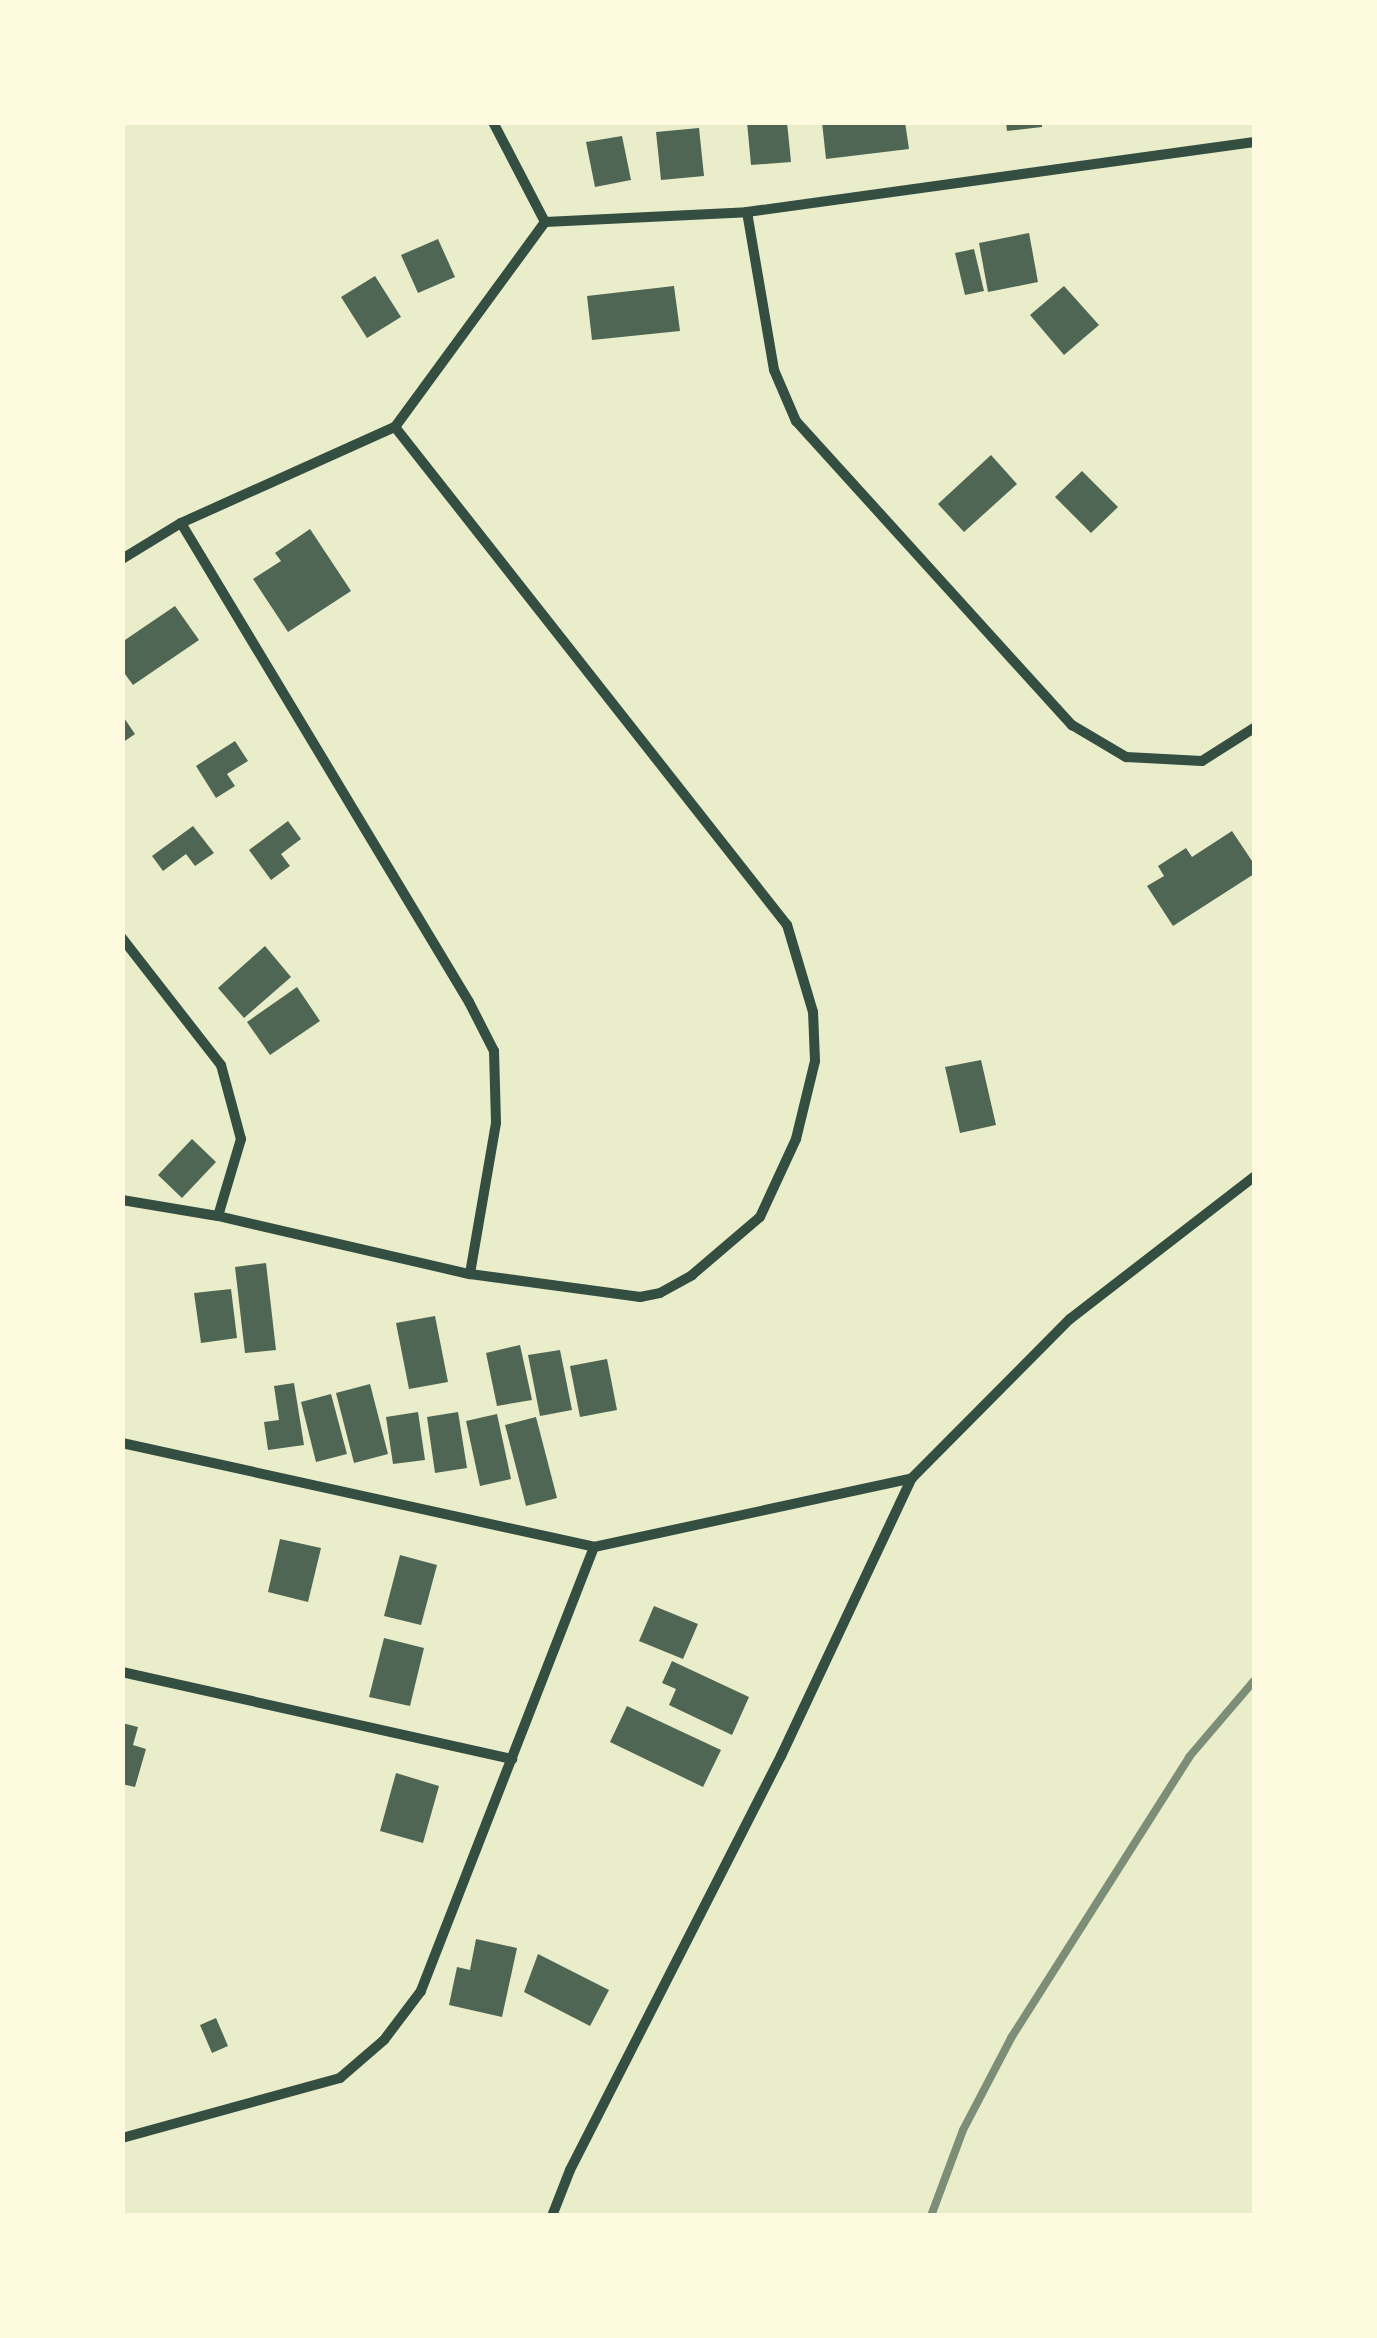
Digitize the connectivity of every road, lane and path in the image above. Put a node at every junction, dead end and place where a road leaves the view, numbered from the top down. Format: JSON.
{"nodes":[{"id":1,"x":493,"y":122,"type":"edge"},
{"id":2,"x":1254,"y":142,"type":"edge"},
{"id":3,"x":746,"y":212,"type":"junction"},
{"id":4,"x":545,"y":222,"type":"junction"},
{"id":5,"x":395,"y":427,"type":"junction"},
{"id":6,"x":182,"y":523,"type":"junction"},
{"id":7,"x":122,"y":560,"type":"edge"},
{"id":8,"x":1254,"y":728,"type":"edge"},
{"id":9,"x":122,"y":938,"type":"edge"},
{"id":10,"x":1254,"y":1176,"type":"edge"},
{"id":11,"x":122,"y":1200,"type":"edge"},
{"id":12,"x":218,"y":1216,"type":"junction"},
{"id":13,"x":470,"y":1274,"type":"junction"},
{"id":14,"x":122,"y":1442,"type":"edge"},
{"id":15,"x":912,"y":1478,"type":"junction"},
{"id":16,"x":594,"y":1548,"type":"junction"},
{"id":17,"x":122,"y":1672,"type":"edge"},
{"id":18,"x":512,"y":1759,"type":"junction"},
{"id":19,"x":122,"y":2138,"type":"edge"},
{"id":20,"x":552,"y":2216,"type":"edge"}],
"edges":[{"from":1,"to":4,"type":"street"},
{"from":2,"to":3,"type":"street"},
{"from":3,"to":4,"type":"street"},
{"from":3,"to":8,"type":"street"},
{"from":4,"to":5,"type":"street"},
{"from":5,"to":6,"type":"street"},
{"from":5,"to":13,"type":"street"},
{"from":6,"to":7,"type":"street"},
{"from":6,"to":13,"type":"street"},
{"from":9,"to":12,"type":"street"},
{"from":10,"to":15,"type":"street"},
{"from":11,"to":12,"type":"street"},
{"from":12,"to":13,"type":"street"},
{"from":14,"to":16,"type":"street"},
{"from":15,"to":16,"type":"street"},
{"from":15,"to":20,"type":"street"},
{"from":16,"to":18,"type":"street"},
{"from":17,"to":18,"type":"street"},
{"from":18,"to":19,"type":"street"}]}
